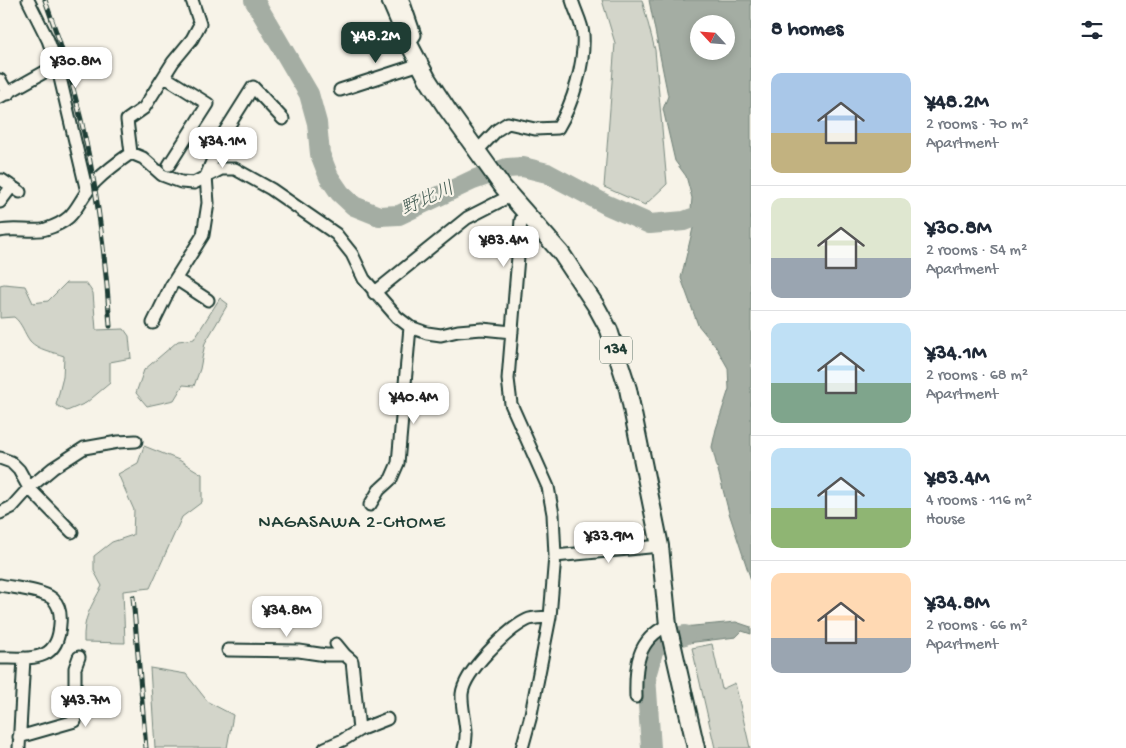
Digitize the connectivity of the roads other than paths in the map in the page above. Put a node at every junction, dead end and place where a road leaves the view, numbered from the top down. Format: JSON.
{"nodes":[{"id":1,"x":28,"y":0,"type":"edge"},
{"id":2,"x":192,"y":0,"type":"edge"},
{"id":3,"x":390,"y":0,"type":"edge"},
{"id":4,"x":403,"y":0,"type":"edge"},
{"id":5,"x":572,"y":0,"type":"edge"},
{"id":6,"x":409,"y":44,"type":"junction"},
{"id":7,"x":420,"y":64,"type":"junction"},
{"id":8,"x":57,"y":65,"type":"junction"},
{"id":9,"x":165,"y":77,"type":"junction"},
{"id":10,"x":0,"y":80,"type":"edge"},
{"id":11,"x":340,"y":90,"type":"dead end"},
{"id":12,"x":4,"y":95,"type":"edge"},
{"id":13,"x":283,"y":119,"type":"dead end"},
{"id":14,"x":131,"y":153,"type":"junction"},
{"id":15,"x":479,"y":155,"type":"junction"},
{"id":16,"x":169,"y":165,"type":"dead end"},
{"id":17,"x":206,"y":176,"type":"junction"},
{"id":18,"x":11,"y":186,"type":"dead end"},
{"id":19,"x":87,"y":192,"type":"junction"},
{"id":20,"x":507,"y":192,"type":"junction"},
{"id":21,"x":0,"y":202,"type":"edge"},
{"id":22,"x":525,"y":214,"type":"junction"},
{"id":23,"x":0,"y":231,"type":"edge"},
{"id":24,"x":176,"y":278,"type":"junction"},
{"id":25,"x":374,"y":293,"type":"junction"},
{"id":26,"x":208,"y":300,"type":"dead end"},
{"id":27,"x":153,"y":323,"type":"dead end"},
{"id":28,"x":410,"y":327,"type":"junction"},
{"id":29,"x":512,"y":332,"type":"junction"},
{"id":30,"x":136,"y":441,"type":"dead end"},
{"id":31,"x":0,"y":458,"type":"edge"},
{"id":32,"x":29,"y":488,"type":"junction"},
{"id":33,"x":370,"y":505,"type":"dead end"},
{"id":34,"x":0,"y":513,"type":"edge"},
{"id":35,"x":72,"y":532,"type":"dead end"},
{"id":36,"x":660,"y":546,"type":"junction"},
{"id":37,"x":555,"y":556,"type":"junction"},
{"id":38,"x":0,"y":585,"type":"edge"},
{"id":39,"x":550,"y":617,"type":"junction"},
{"id":40,"x":668,"y":625,"type":"junction"},
{"id":41,"x":336,"y":644,"type":"dead end"},
{"id":42,"x":228,"y":650,"type":"dead end"},
{"id":43,"x":345,"y":655,"type":"junction"},
{"id":44,"x":79,"y":657,"type":"dead end"},
{"id":45,"x":0,"y":658,"type":"edge"},
{"id":46,"x":24,"y":658,"type":"junction"},
{"id":47,"x":636,"y":697,"type":"dead end"},
{"id":48,"x":387,"y":719,"type":"dead end"},
{"id":49,"x":359,"y":730,"type":"junction"},
{"id":50,"x":19,"y":742,"type":"edge"},
{"id":51,"x":325,"y":748,"type":"edge"},
{"id":52,"x":464,"y":748,"type":"edge"},
{"id":53,"x":522,"y":748,"type":"edge"},
{"id":54,"x":696,"y":748,"type":"edge"}],
"edges":[{"from":1,"to":8,"type":"street"},
{"from":2,"to":9,"type":"street"},
{"from":3,"to":6,"type":"highway","number":"134"},
{"from":4,"to":6,"type":"street"},
{"from":5,"to":15,"type":"street"},
{"from":6,"to":7,"type":"highway","number":"134"},
{"from":7,"to":11,"type":"street"},
{"from":7,"to":15,"type":"highway","number":"134"},
{"from":8,"to":12,"type":"street"},
{"from":8,"to":19,"type":"street"},
{"from":9,"to":14,"type":"street"},
{"from":9,"to":16,"type":"street"},
{"from":10,"to":12,"type":"street"},
{"from":13,"to":17,"type":"street"},
{"from":14,"to":17,"type":"street"},
{"from":14,"to":19,"type":"street"},
{"from":15,"to":20,"type":"highway","number":"134"},
{"from":17,"to":24,"type":"street"},
{"from":17,"to":25,"type":"street"},
{"from":18,"to":21,"type":"street"},
{"from":19,"to":23,"type":"street"},
{"from":20,"to":22,"type":"highway","number":"134"},
{"from":20,"to":25,"type":"street"},
{"from":22,"to":29,"type":"street"},
{"from":22,"to":36,"type":"highway","number":"134"},
{"from":24,"to":26,"type":"street"},
{"from":24,"to":27,"type":"street"},
{"from":25,"to":28,"type":"street"},
{"from":28,"to":29,"type":"street"},
{"from":28,"to":33,"type":"street"},
{"from":29,"to":37,"type":"street"},
{"from":30,"to":32,"type":"street"},
{"from":31,"to":32,"type":"street"},
{"from":32,"to":34,"type":"street"},
{"from":32,"to":35,"type":"street"},
{"from":36,"to":37,"type":"street"},
{"from":36,"to":40,"type":"highway","number":"134"},
{"from":37,"to":39,"type":"street"},
{"from":38,"to":46,"type":"street"},
{"from":39,"to":52,"type":"street"},
{"from":39,"to":53,"type":"street"},
{"from":40,"to":47,"type":"street"},
{"from":40,"to":54,"type":"highway","number":"134"},
{"from":41,"to":43,"type":"street"},
{"from":42,"to":43,"type":"street"},
{"from":43,"to":49,"type":"street"},
{"from":44,"to":50,"type":"street"},
{"from":45,"to":46,"type":"street"},
{"from":46,"to":50,"type":"street"},
{"from":48,"to":49,"type":"street"},
{"from":49,"to":51,"type":"street"}]}
